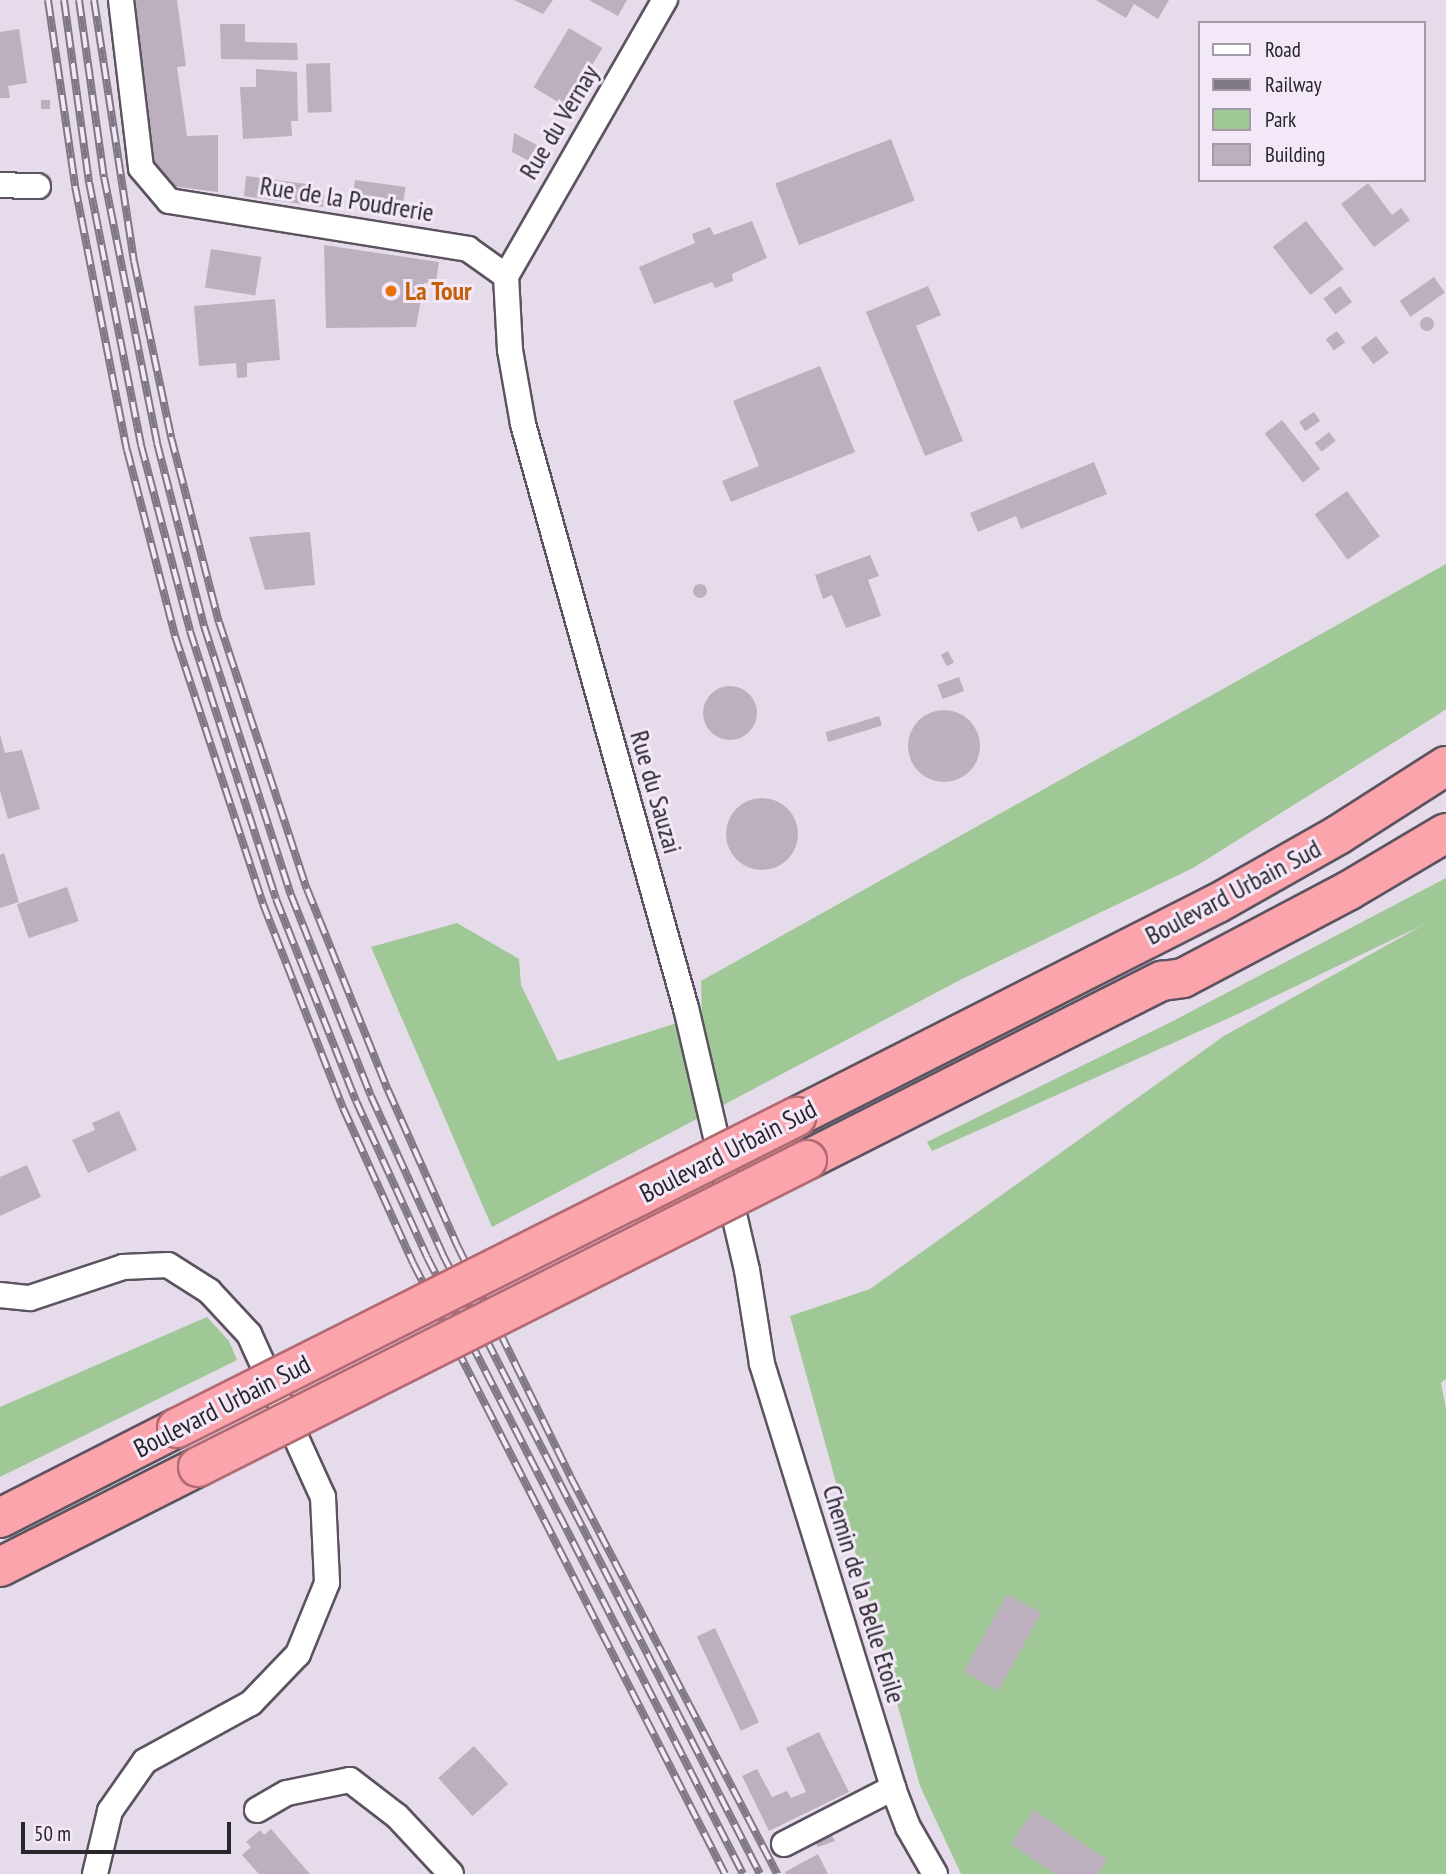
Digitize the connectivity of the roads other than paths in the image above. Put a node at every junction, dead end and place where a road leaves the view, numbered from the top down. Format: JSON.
{"nodes":[{"id":1,"x":121,"y":0,"type":"edge"},
{"id":2,"x":665,"y":0,"type":"edge"},
{"id":3,"x":0,"y":185,"type":"edge"},
{"id":4,"x":38,"y":186,"type":"dead end"},
{"id":5,"x":506,"y":276,"type":"junction"},
{"id":6,"x":1446,"y":766,"type":"edge"},
{"id":7,"x":1446,"y":809,"type":"edge"},
{"id":8,"x":1446,"y":833,"type":"edge"},
{"id":9,"x":1446,"y":859,"type":"edge"},
{"id":10,"x":1162,"y":981,"type":"junction"},
{"id":11,"x":0,"y":1295,"type":"edge"},
{"id":12,"x":755,"y":1324,"type":"joint"},
{"id":13,"x":0,"y":1518,"type":"edge"},
{"id":14,"x":0,"y":1567,"type":"edge"},
{"id":15,"x":893,"y":1788,"type":"junction"},
{"id":16,"x":257,"y":1810,"type":"dead end"},
{"id":17,"x":784,"y":1844,"type":"dead end"},
{"id":18,"x":95,"y":1874,"type":"edge"},
{"id":19,"x":451,"y":1874,"type":"edge"},
{"id":20,"x":936,"y":1874,"type":"edge"}],
"edges":[{"from":1,"to":5,"type":"street","name":"Rue de la Poudrerie"},
{"from":2,"to":5,"type":"street","name":"Rue du Vernay"},
{"from":3,"to":4,"type":"street"},
{"from":5,"to":12,"type":"street","name":"Rue du Sauzai"},
{"from":6,"to":13,"type":"highway","name":"Boulevard Urbain Sud","bridge":true},
{"from":7,"to":10,"type":"highway"},
{"from":8,"to":10,"type":"highway"},
{"from":9,"to":10,"type":"highway"},
{"from":10,"to":14,"type":"highway","name":"Boulevard Urbain Sud","bridge":true},
{"from":11,"to":18,"type":"street","bridge":true},
{"from":12,"to":15,"type":"street","name":"Chemin de la Belle Etoile"},
{"from":15,"to":17,"type":"street"},
{"from":15,"to":20,"type":"street","name":"Chemin de la Belle Etoile"},
{"from":16,"to":19,"type":"street"}]}
